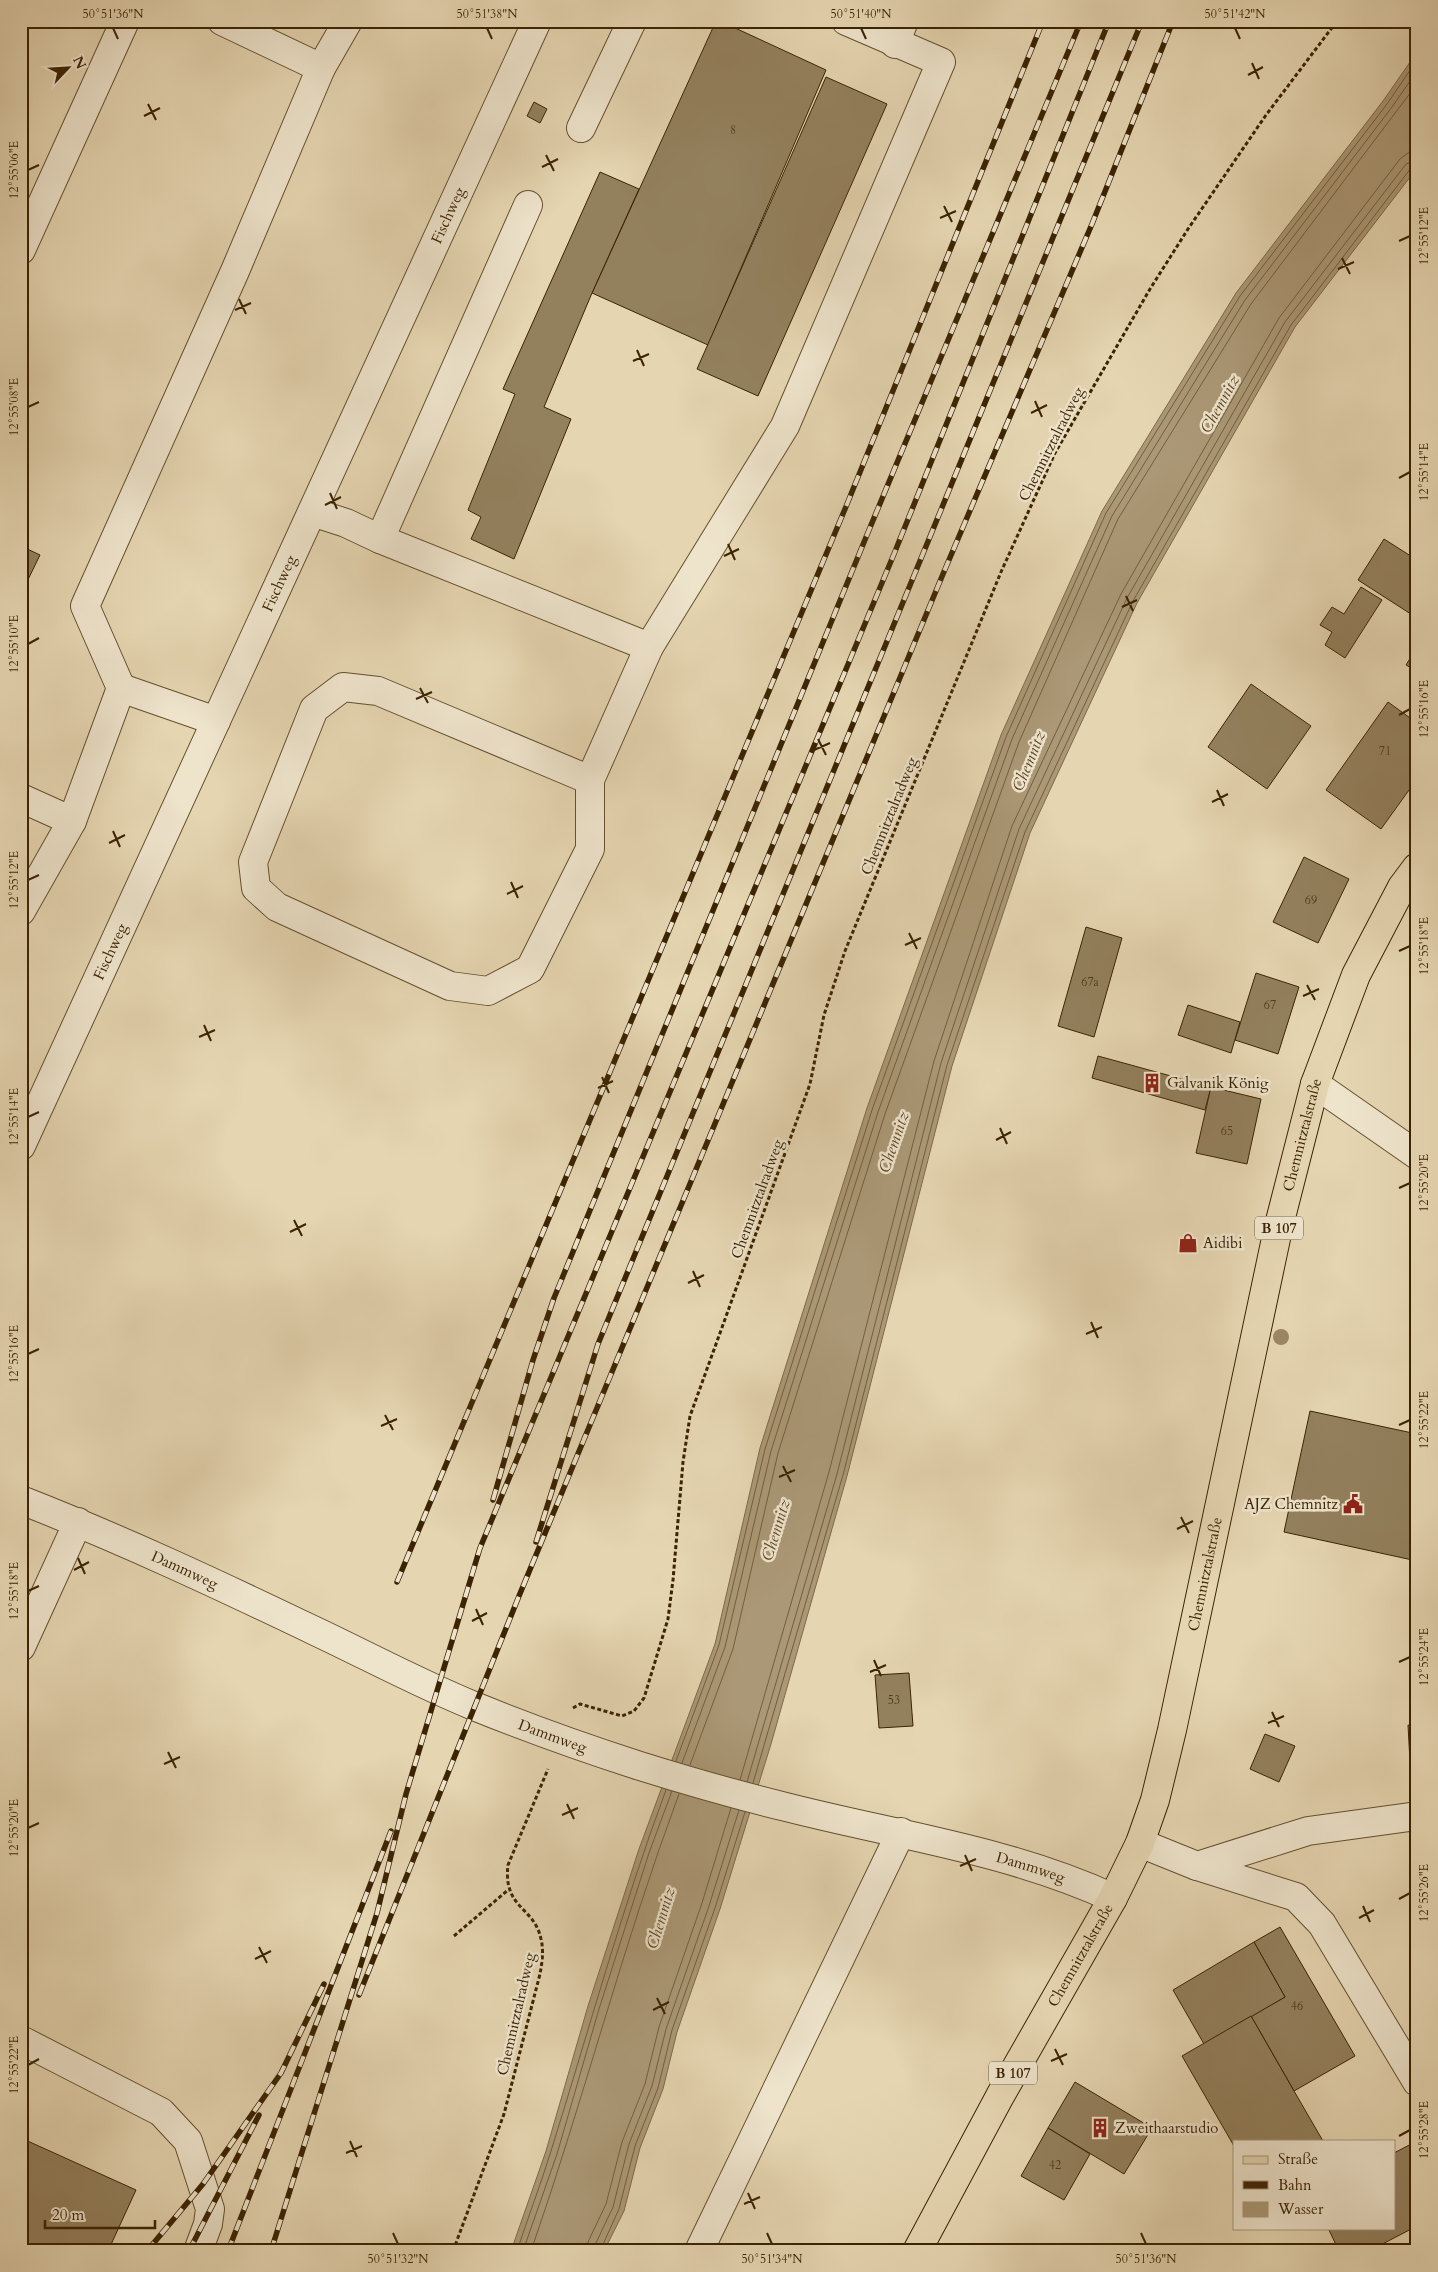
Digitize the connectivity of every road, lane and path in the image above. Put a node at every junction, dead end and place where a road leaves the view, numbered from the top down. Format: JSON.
{"nodes":[{"id":1,"x":125,"y":21,"type":"edge"},
{"id":2,"x":222,"y":21,"type":"edge"},
{"id":3,"x":348,"y":21,"type":"edge"},
{"id":4,"x":537,"y":21,"type":"edge"},
{"id":5,"x":632,"y":21,"type":"edge"},
{"id":6,"x":846,"y":21,"type":"edge"},
{"id":7,"x":1337,"y":21,"type":"edge"},
{"id":8,"x":900,"y":32,"type":"edge"},
{"id":9,"x":322,"y":68,"type":"junction"},
{"id":10,"x":581,"y":128,"type":"dead end"},
{"id":11,"x":528,"y":205,"type":"dead end"},
{"id":12,"x":21,"y":250,"type":"edge"},
{"id":13,"x":312,"y":512,"type":"junction"},
{"id":14,"x":380,"y":539,"type":"junction"},
{"id":15,"x":649,"y":647,"type":"junction"},
{"id":16,"x":121,"y":688,"type":"junction"},
{"id":17,"x":216,"y":721,"type":"junction"},
{"id":18,"x":590,"y":780,"type":"junction"},
{"id":19,"x":21,"y":798,"type":"edge"},
{"id":20,"x":72,"y":821,"type":"junction"},
{"id":21,"x":1417,"y":867,"type":"edge"},
{"id":22,"x":21,"y":911,"type":"edge"},
{"id":23,"x":1315,"y":1084,"type":"junction"},
{"id":24,"x":21,"y":1146,"type":"edge"},
{"id":25,"x":1417,"y":1155,"type":"edge"},
{"id":26,"x":21,"y":1500,"type":"edge"},
{"id":27,"x":78,"y":1522,"type":"junction"},
{"id":28,"x":21,"y":1647,"type":"edge"},
{"id":29,"x":560,"y":1738,"type":"junction"},
{"id":30,"x":1417,"y":1816,"type":"edge"},
{"id":31,"x":901,"y":1832,"type":"junction"},
{"id":32,"x":1140,"y":1843,"type":"junction"},
{"id":33,"x":1197,"y":1866,"type":"junction"},
{"id":34,"x":508,"y":1890,"type":"junction"},
{"id":35,"x":1113,"y":1898,"type":"junction"},
{"id":36,"x":454,"y":1936,"type":"dead end"},
{"id":37,"x":21,"y":2040,"type":"edge"},
{"id":38,"x":1417,"y":2082,"type":"edge"},
{"id":39,"x":198,"y":2251,"type":"edge"},
{"id":40,"x":453,"y":2251,"type":"edge"},
{"id":41,"x":699,"y":2251,"type":"edge"},
{"id":42,"x":917,"y":2251,"type":"edge"}],
"edges":[{"from":1,"to":12,"type":"street"},
{"from":2,"to":9,"type":"street"},
{"from":3,"to":9,"type":"street"},
{"from":4,"to":13,"type":"street","name":"Fischweg"},
{"from":5,"to":10,"type":"street"},
{"from":6,"to":8,"type":"street"},
{"from":7,"to":29,"type":"path","name":"Chemnitztalradweg"},
{"from":8,"to":15,"type":"street"},
{"from":9,"to":16,"type":"street"},
{"from":11,"to":14,"type":"street"},
{"from":13,"to":14,"type":"street"},
{"from":13,"to":17,"type":"street","name":"Fischweg"},
{"from":14,"to":15,"type":"street"},
{"from":15,"to":18,"type":"street"},
{"from":16,"to":17,"type":"street"},
{"from":16,"to":20,"type":"street"},
{"from":17,"to":24,"type":"street","name":"Fischweg"},
{"from":18,"to":18,"type":"street"},
{"from":19,"to":20,"type":"street"},
{"from":20,"to":22,"type":"street"},
{"from":21,"to":23,"type":"main road","name":"Chemnitztalstraße","number":"B 107"},
{"from":23,"to":25,"type":"street"},
{"from":23,"to":32,"type":"main road","name":"Chemnitztalstraße","number":"B 107"},
{"from":26,"to":27,"type":"street","name":"Dammweg"},
{"from":27,"to":28,"type":"street"},
{"from":27,"to":29,"type":"street","name":"Dammweg"},
{"from":29,"to":31,"type":"street","name":"Dammweg"},
{"from":29,"to":34,"type":"path","name":"Chemnitztalradweg"},
{"from":30,"to":33,"type":"street"},
{"from":31,"to":35,"type":"street","name":"Dammweg"},
{"from":31,"to":41,"type":"street"},
{"from":32,"to":33,"type":"street"},
{"from":32,"to":35,"type":"main road","name":"Chemnitztalstraße","number":"B 107"},
{"from":33,"to":38,"type":"street"},
{"from":34,"to":36,"type":"path"},
{"from":34,"to":40,"type":"path","name":"Chemnitztalradweg"},
{"from":35,"to":42,"type":"main road","name":"Chemnitztalstraße","number":"B 107"},
{"from":37,"to":39,"type":"street"}]}
